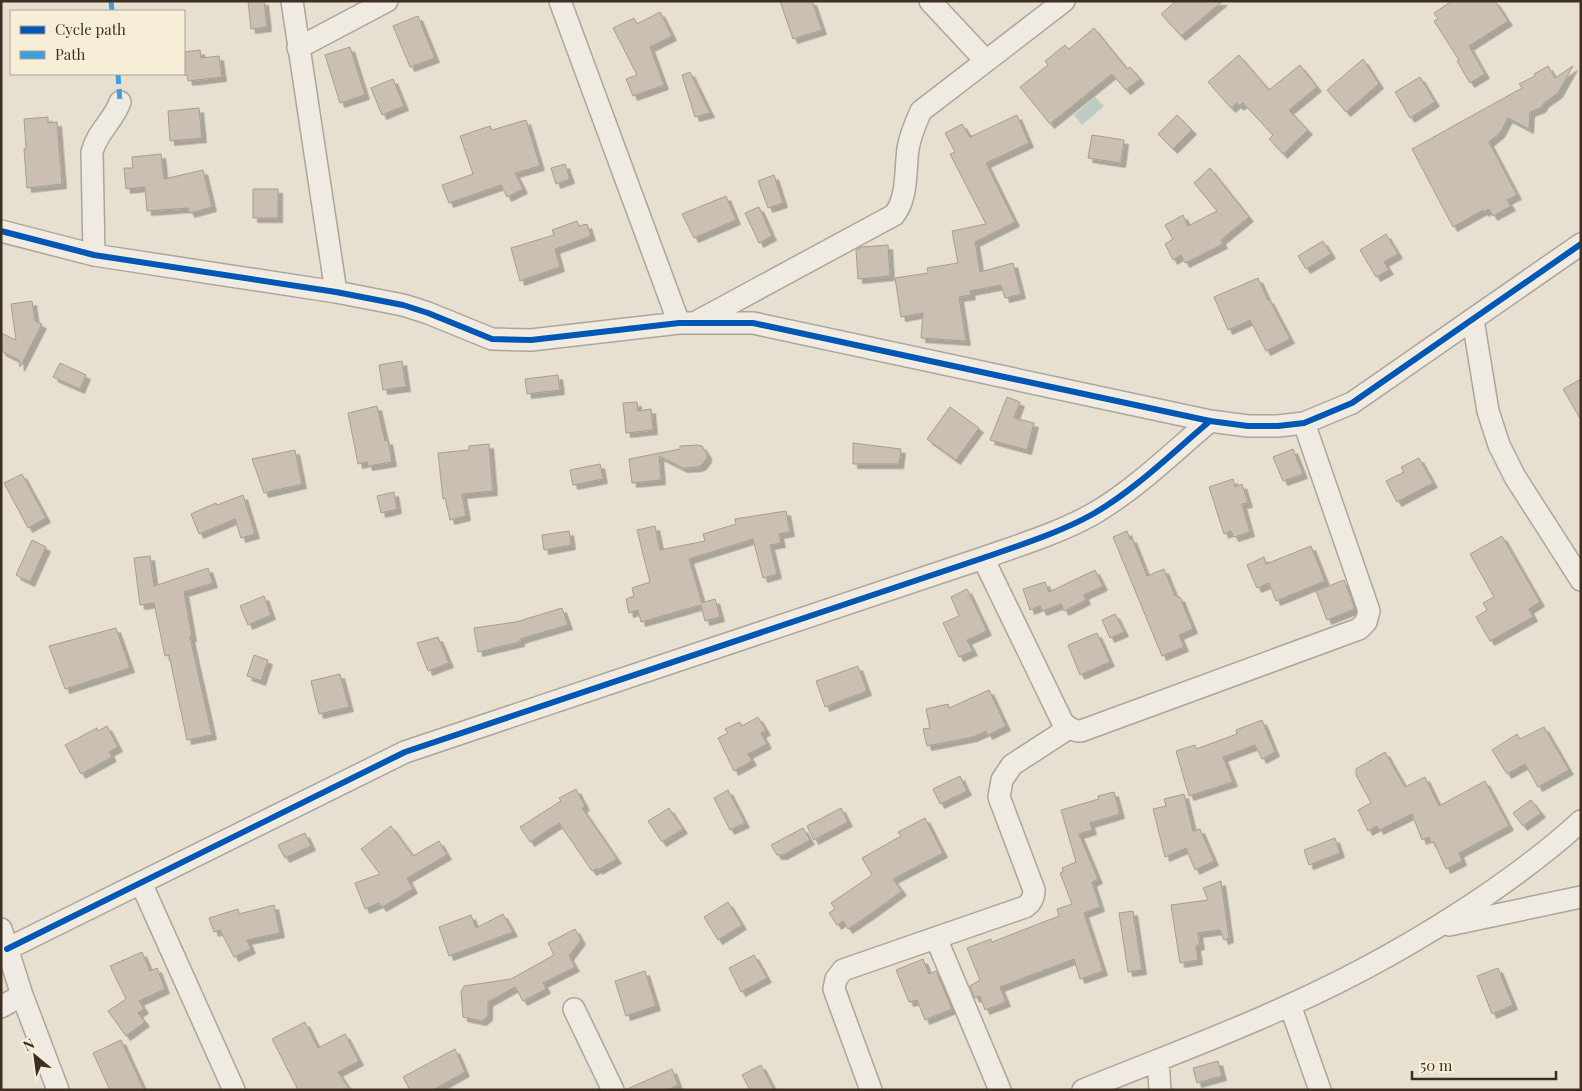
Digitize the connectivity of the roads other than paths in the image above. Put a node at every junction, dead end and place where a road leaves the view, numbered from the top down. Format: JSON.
{"nodes":[{"id":1,"x":292,"y":1,"type":"edge"},
{"id":2,"x":387,"y":1,"type":"edge"},
{"id":3,"x":560,"y":1,"type":"edge"},
{"id":4,"x":930,"y":1,"type":"edge"},
{"id":5,"x":1064,"y":1,"type":"edge"},
{"id":6,"x":298,"y":48,"type":"junction"},
{"id":7,"x":986,"y":61,"type":"junction"},
{"id":8,"x":120,"y":102,"type":"dead end"},
{"id":9,"x":1,"y":231,"type":"edge"},
{"id":10,"x":1581,"y":244,"type":"edge"},
{"id":11,"x":94,"y":255,"type":"junction"},
{"id":12,"x":336,"y":292,"type":"junction"},
{"id":13,"x":1473,"y":320,"type":"junction"},
{"id":14,"x":687,"y":323,"type":"junction"},
{"id":15,"x":1210,"y":422,"type":"junction"},
{"id":16,"x":1304,"y":424,"type":"junction"},
{"id":17,"x":983,"y":558,"type":"junction"},
{"id":18,"x":1581,"y":580,"type":"edge"},
{"id":19,"x":1070,"y":728,"type":"junction"},
{"id":20,"x":1581,"y":822,"type":"edge"},
{"id":21,"x":141,"y":883,"type":"junction"},
{"id":22,"x":1579,"y":903,"type":"edge"},
{"id":23,"x":1439,"y":927,"type":"junction"},
{"id":24,"x":936,"y":938,"type":"junction"},
{"id":25,"x":4,"y":939,"type":"edge"},
{"id":26,"x":22,"y":994,"type":"junction"},
{"id":27,"x":1290,"y":1005,"type":"junction"},
{"id":28,"x":1,"y":1007,"type":"edge"},
{"id":29,"x":574,"y":1009,"type":"dead end"},
{"id":30,"x":1158,"y":1060,"type":"junction"},
{"id":31,"x":58,"y":1090,"type":"edge"},
{"id":32,"x":234,"y":1090,"type":"edge"},
{"id":33,"x":613,"y":1090,"type":"edge"},
{"id":34,"x":871,"y":1090,"type":"edge"},
{"id":35,"x":1000,"y":1090,"type":"edge"},
{"id":36,"x":1083,"y":1090,"type":"edge"},
{"id":37,"x":1160,"y":1090,"type":"edge"},
{"id":38,"x":1320,"y":1090,"type":"edge"}],
"edges":[{"from":1,"to":6,"type":"street"},
{"from":2,"to":6,"type":"street"},
{"from":3,"to":14,"type":"street"},
{"from":4,"to":7,"type":"street"},
{"from":5,"to":7,"type":"street"},
{"from":6,"to":12,"type":"street"},
{"from":7,"to":14,"type":"street"},
{"from":8,"to":11,"type":"street"},
{"from":9,"to":11,"type":"street"},
{"from":10,"to":13,"type":"street"},
{"from":11,"to":12,"type":"street"},
{"from":12,"to":14,"type":"street"},
{"from":13,"to":16,"type":"street"},
{"from":13,"to":18,"type":"street"},
{"from":14,"to":15,"type":"street"},
{"from":15,"to":16,"type":"street"},
{"from":15,"to":17,"type":"street"},
{"from":16,"to":19,"type":"street"},
{"from":17,"to":19,"type":"street"},
{"from":17,"to":21,"type":"street"},
{"from":19,"to":24,"type":"street"},
{"from":20,"to":23,"type":"street"},
{"from":21,"to":25,"type":"street"},
{"from":21,"to":32,"type":"street"},
{"from":22,"to":23,"type":"street"},
{"from":23,"to":27,"type":"street"},
{"from":24,"to":34,"type":"street"},
{"from":24,"to":35,"type":"street"},
{"from":25,"to":26,"type":"street"},
{"from":26,"to":28,"type":"street"},
{"from":26,"to":31,"type":"street"},
{"from":27,"to":30,"type":"street"},
{"from":27,"to":38,"type":"street"},
{"from":29,"to":33,"type":"street"},
{"from":30,"to":36,"type":"street"},
{"from":30,"to":37,"type":"street"}]}
